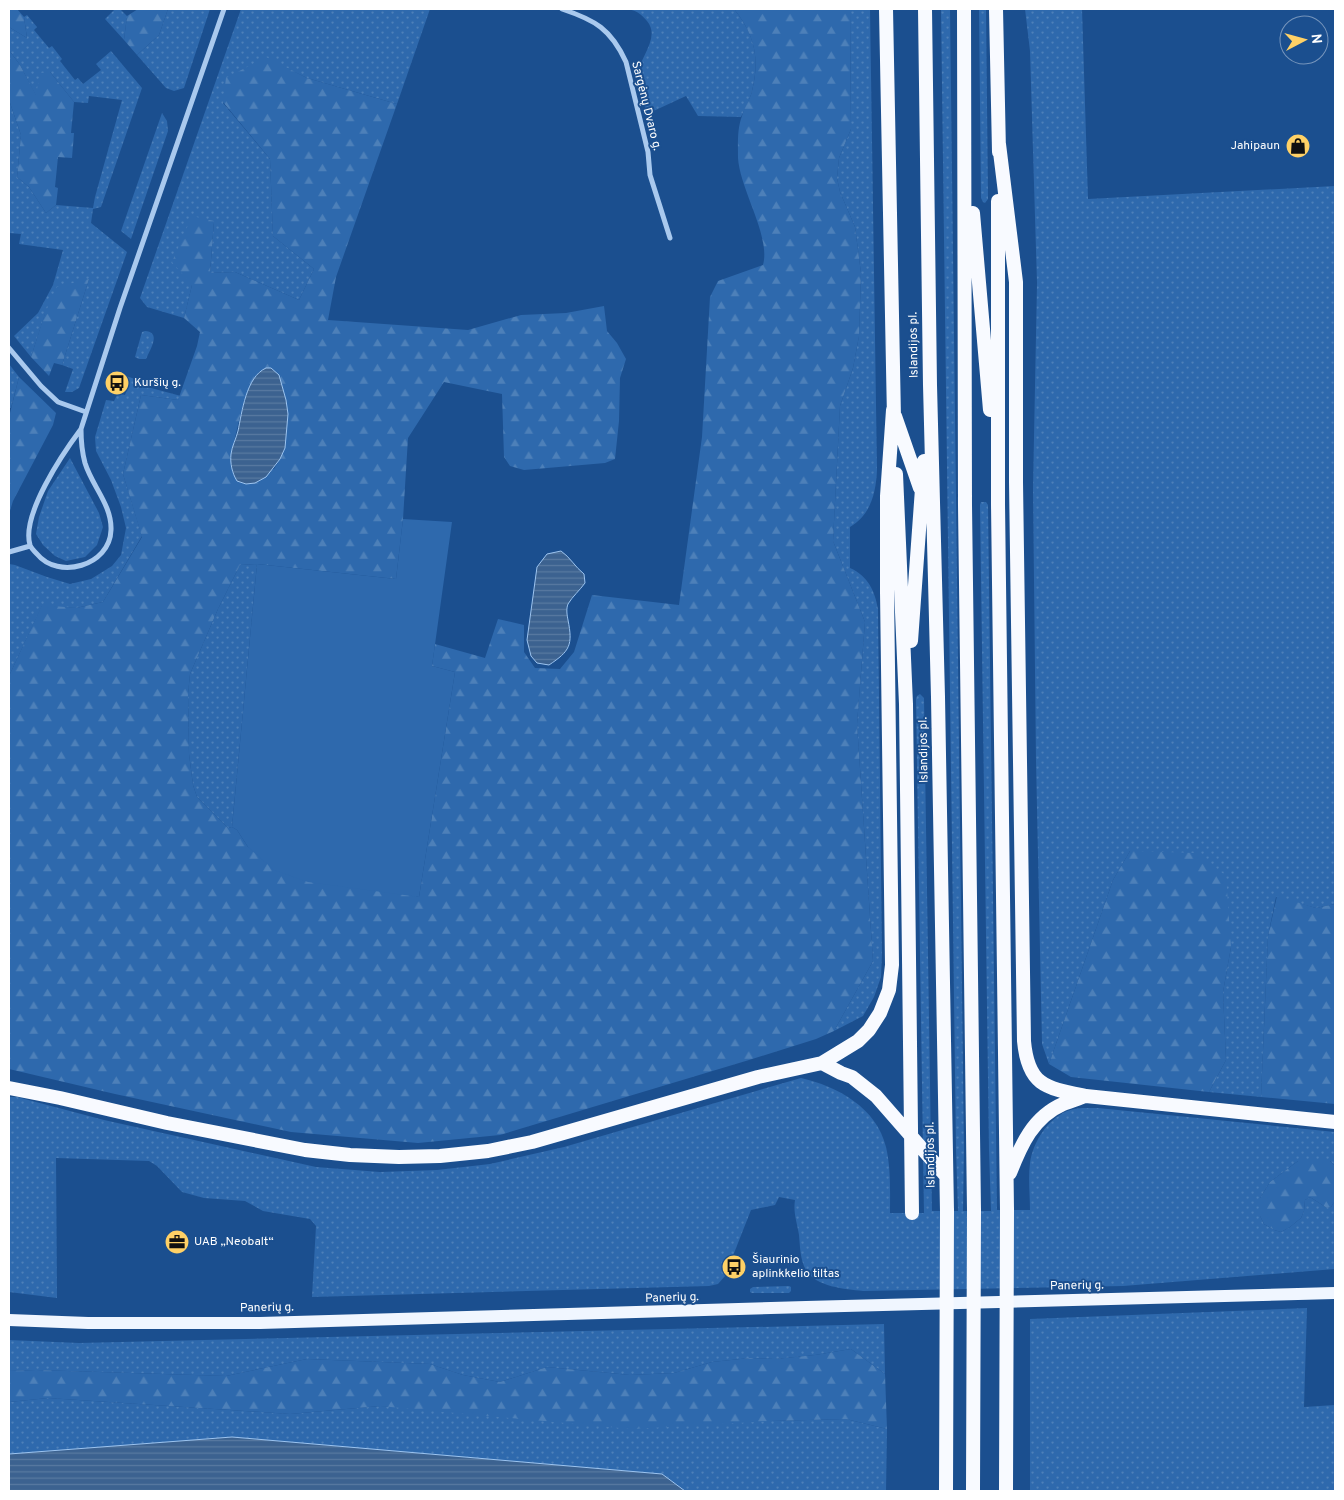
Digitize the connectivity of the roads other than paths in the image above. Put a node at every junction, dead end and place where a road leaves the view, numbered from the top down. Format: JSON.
{"nodes":[{"id":1,"x":224,"y":9,"type":"edge"},
{"id":2,"x":562,"y":9,"type":"edge"},
{"id":3,"x":886,"y":9,"type":"edge"},
{"id":4,"x":925,"y":9,"type":"edge"},
{"id":5,"x":964,"y":9,"type":"edge"},
{"id":6,"x":996,"y":9,"type":"edge"},
{"id":7,"x":965,"y":115,"type":"junction"},
{"id":8,"x":999,"y":144,"type":"junction"},
{"id":9,"x":670,"y":238,"type":"dead end"},
{"id":10,"x":9,"y":348,"type":"edge"},
{"id":11,"x":930,"y":385,"type":"junction"},
{"id":12,"x":893,"y":410,"type":"junction"},
{"id":13,"x":86,"y":412,"type":"junction"},
{"id":14,"x":81,"y":429,"type":"junction"},
{"id":15,"x":922,"y":492,"type":"junction"},
{"id":16,"x":998,"y":504,"type":"junction"},
{"id":17,"x":934,"y":526,"type":"junction"},
{"id":18,"x":30,"y":546,"type":"junction"},
{"id":19,"x":9,"y":552,"type":"edge"},
{"id":20,"x":906,"y":704,"type":"junction"},
{"id":21,"x":822,"y":1062,"type":"junction"},
{"id":22,"x":9,"y":1088,"type":"edge"},
{"id":23,"x":1086,"y":1096,"type":"junction"},
{"id":24,"x":888,"y":1110,"type":"junction"},
{"id":25,"x":1335,"y":1122,"type":"edge"},
{"id":26,"x":911,"y":1136,"type":"junction"},
{"id":27,"x":912,"y":1157,"type":"junction"},
{"id":28,"x":946,"y":1176,"type":"junction"},
{"id":29,"x":1007,"y":1182,"type":"junction"},
{"id":30,"x":912,"y":1213,"type":"dead end"},
{"id":31,"x":1335,"y":1294,"type":"edge"},
{"id":32,"x":9,"y":1320,"type":"edge"},
{"id":33,"x":946,"y":1491,"type":"edge"},
{"id":34,"x":973,"y":1491,"type":"edge"},
{"id":35,"x":1006,"y":1491,"type":"edge"}],
"edges":[{"from":1,"to":13,"type":"street"},
{"from":2,"to":9,"type":"street","name":"Sargėnų Dvaro g."},
{"from":3,"to":12,"type":"highway"},
{"from":4,"to":11,"type":"highway","name":"Islandijos pl."},
{"from":5,"to":7,"type":"highway"},
{"from":6,"to":8,"type":"highway"},
{"from":7,"to":16,"type":"highway"},
{"from":7,"to":34,"type":"highway","bridge":true},
{"from":8,"to":16,"type":"highway"},
{"from":8,"to":23,"type":"highway"},
{"from":10,"to":13,"type":"street"},
{"from":11,"to":15,"type":"highway"},
{"from":11,"to":17,"type":"highway","name":"Islandijos pl."},
{"from":12,"to":15,"type":"highway"},
{"from":12,"to":20,"type":"highway"},
{"from":12,"to":21,"type":"highway"},
{"from":13,"to":14,"type":"street"},
{"from":14,"to":18,"type":"street"},
{"from":14,"to":18,"type":"street"},
{"from":15,"to":17,"type":"highway"},
{"from":15,"to":20,"type":"highway"},
{"from":16,"to":29,"type":"highway"},
{"from":17,"to":28,"type":"highway","name":"Islandijos pl."},
{"from":18,"to":19,"type":"street"},
{"from":20,"to":26,"type":"highway"},
{"from":21,"to":22,"type":"highway"},
{"from":21,"to":24,"type":"highway"},
{"from":23,"to":25,"type":"highway"},
{"from":23,"to":29,"type":"highway"},
{"from":24,"to":26,"type":"highway"},
{"from":24,"to":27,"type":"highway"},
{"from":26,"to":27,"type":"highway"},
{"from":26,"to":28,"type":"highway"},
{"from":27,"to":30,"type":"highway"},
{"from":28,"to":33,"type":"highway","name":"Islandijos pl.","bridge":true},
{"from":29,"to":35,"type":"highway","bridge":true},
{"from":31,"to":32,"type":"main road","name":"Panerių g."}]}
